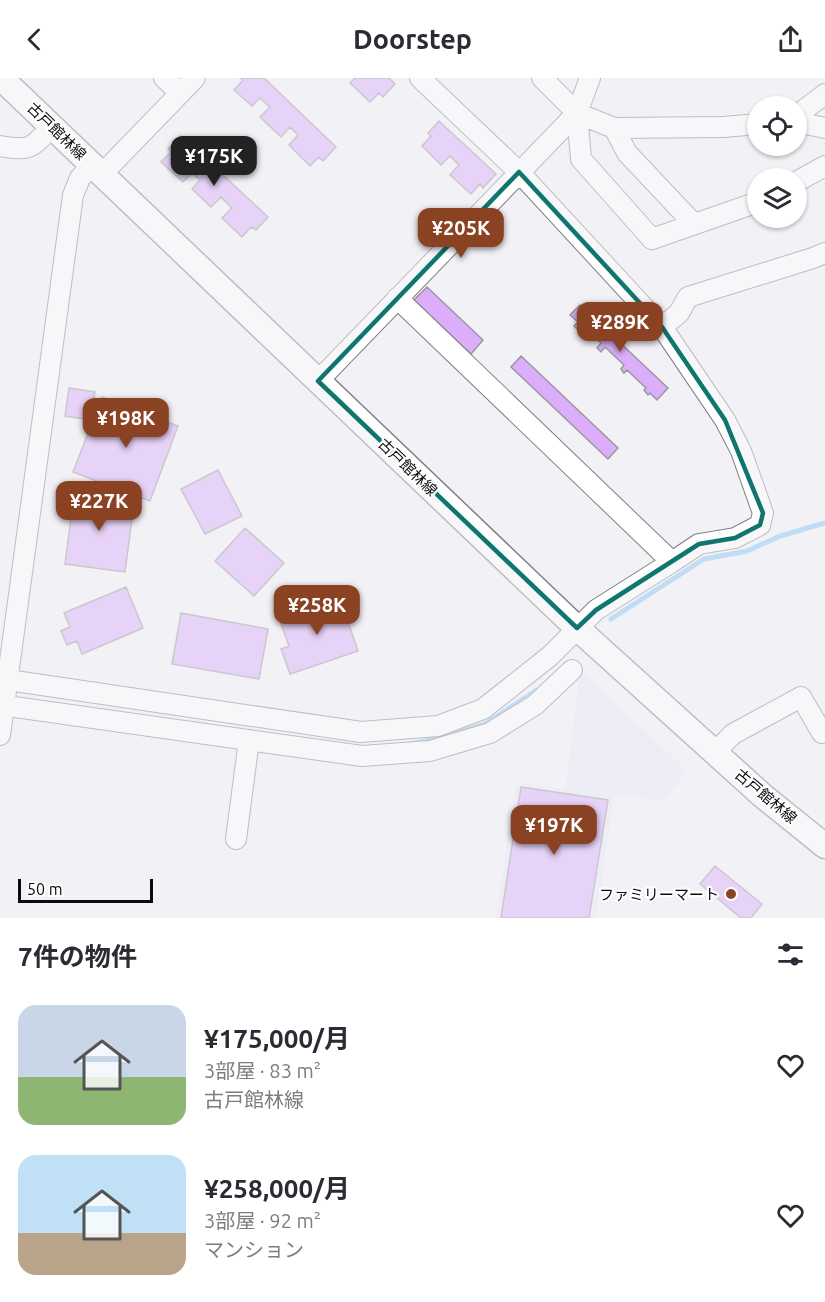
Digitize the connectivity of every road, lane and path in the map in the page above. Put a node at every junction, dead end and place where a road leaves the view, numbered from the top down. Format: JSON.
{"nodes":[{"id":1,"x":1,"y":78,"type":"edge"},
{"id":2,"x":164,"y":78,"type":"edge"},
{"id":3,"x":195,"y":78,"type":"edge"},
{"id":4,"x":420,"y":78,"type":"edge"},
{"id":5,"x":542,"y":78,"type":"edge"},
{"id":6,"x":590,"y":78,"type":"edge"},
{"id":7,"x":180,"y":93,"type":"junction"},
{"id":8,"x":825,"y":94,"type":"edge"},
{"id":9,"x":807,"y":108,"type":"edge"},
{"id":10,"x":577,"y":113,"type":"junction"},
{"id":11,"x":807,"y":124,"type":"edge"},
{"id":12,"x":747,"y":125,"type":"edge"},
{"id":13,"x":52,"y":126,"type":"junction"},
{"id":14,"x":614,"y":128,"type":"junction"},
{"id":15,"x":825,"y":128,"type":"edge"},
{"id":16,"x":0,"y":146,"type":"edge"},
{"id":17,"x":825,"y":166,"type":"edge"},
{"id":18,"x":97,"y":169,"type":"junction"},
{"id":19,"x":519,"y":172,"type":"junction"},
{"id":20,"x":807,"y":176,"type":"edge"},
{"id":21,"x":747,"y":206,"type":"edge"},
{"id":22,"x":693,"y":223,"type":"junction"},
{"id":23,"x":825,"y":253,"type":"edge"},
{"id":24,"x":397,"y":298,"type":"junction"},
{"id":25,"x":662,"y":327,"type":"junction"},
{"id":26,"x":318,"y":381,"type":"junction"},
{"id":27,"x":672,"y":561,"type":"junction"},
{"id":28,"x":577,"y":628,"type":"junction"},
{"id":29,"x":572,"y":670,"type":"dead end"},
{"id":30,"x":4,"y":693,"type":"edge"},
{"id":31,"x":825,"y":731,"type":"edge"},
{"id":32,"x":0,"y":735,"type":"edge"},
{"id":33,"x":249,"y":740,"type":"junction"},
{"id":34,"x":715,"y":753,"type":"junction"},
{"id":35,"x":236,"y":839,"type":"dead end"},
{"id":36,"x":825,"y":846,"type":"edge"}],
"edges":[{"from":1,"to":13,"type":"main road","name":"古戸館林線"},
{"from":2,"to":7,"type":"street"},
{"from":3,"to":7,"type":"street"},
{"from":4,"to":19,"type":"street"},
{"from":5,"to":10,"type":"street"},
{"from":6,"to":10,"type":"street"},
{"from":7,"to":18,"type":"street"},
{"from":8,"to":9,"type":"street"},
{"from":10,"to":14,"type":"street"},
{"from":10,"to":19,"type":"street"},
{"from":10,"to":22,"type":"street"},
{"from":11,"to":15,"type":"street"},
{"from":12,"to":14,"type":"street"},
{"from":13,"to":16,"type":"street"},
{"from":13,"to":18,"type":"main road","name":"古戸館林線"},
{"from":14,"to":22,"type":"street"},
{"from":17,"to":20,"type":"street"},
{"from":18,"to":26,"type":"main road","name":"古戸館林線"},
{"from":18,"to":30,"type":"street"},
{"from":19,"to":24,"type":"street"},
{"from":19,"to":25,"type":"street"},
{"from":21,"to":22,"type":"street"},
{"from":23,"to":25,"type":"street"},
{"from":24,"to":26,"type":"street"},
{"from":24,"to":27,"type":"street"},
{"from":25,"to":27,"type":"street"},
{"from":26,"to":28,"type":"main road","name":"古戸館林線"},
{"from":27,"to":28,"type":"street"},
{"from":28,"to":30,"type":"street"},
{"from":28,"to":34,"type":"main road","name":"古戸館林線"},
{"from":29,"to":33,"type":"street"},
{"from":30,"to":32,"type":"street"},
{"from":30,"to":33,"type":"street"},
{"from":31,"to":34,"type":"street"},
{"from":33,"to":35,"type":"street"},
{"from":34,"to":36,"type":"main road","name":"古戸館林線"}]}
